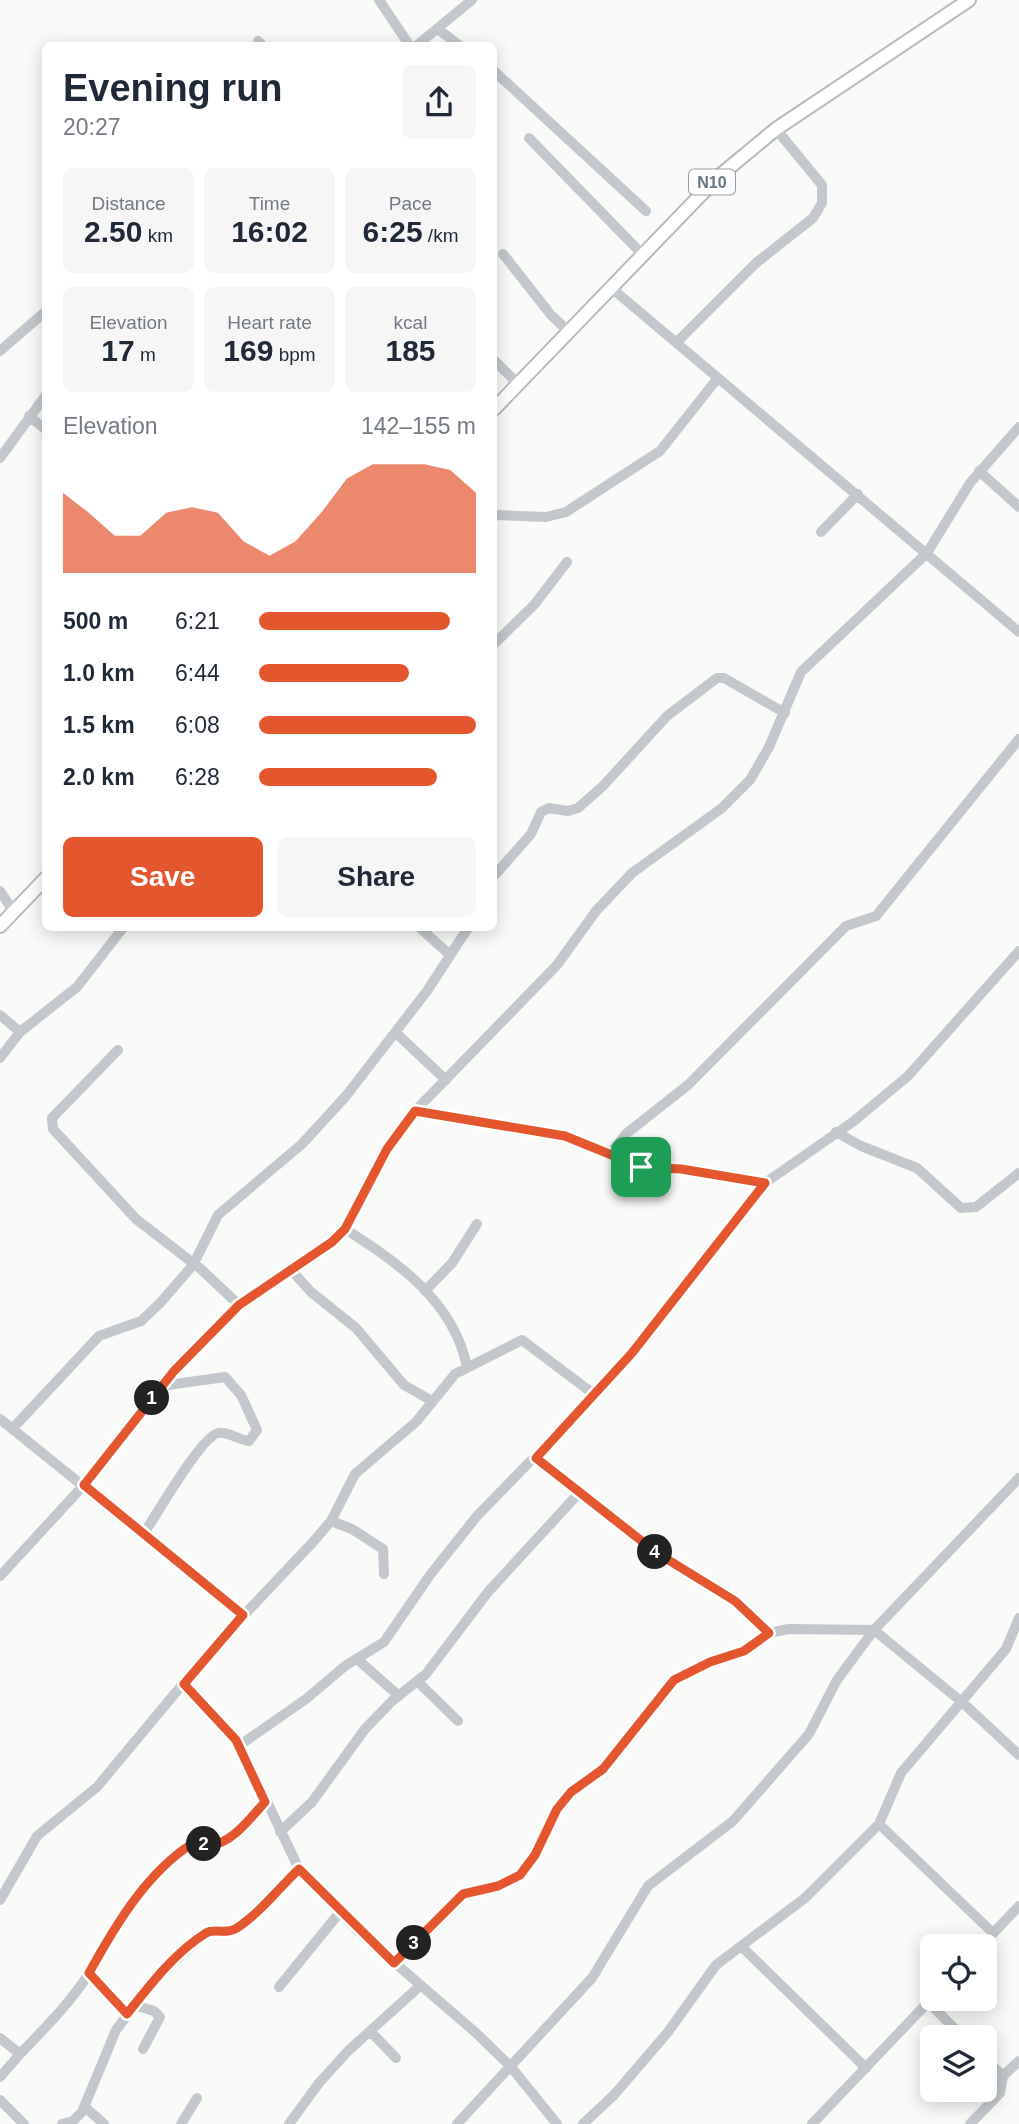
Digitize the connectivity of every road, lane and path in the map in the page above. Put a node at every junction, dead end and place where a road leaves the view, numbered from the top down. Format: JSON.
{"nodes":[{"id":1,"x":379,"y":0,"type":"edge"},
{"id":2,"x":472,"y":0,"type":"edge"},
{"id":3,"x":969,"y":0,"type":"edge"},
{"id":4,"x":438,"y":29,"type":"junction"},
{"id":5,"x":413,"y":42,"type":"edge"},
{"id":6,"x":419,"y":42,"type":"edge"},
{"id":7,"x":455,"y":42,"type":"edge"},
{"id":8,"x":497,"y":74,"type":"edge"},
{"id":9,"x":776,"y":129,"type":"junction"},
{"id":10,"x":530,"y":138,"type":"dead end"},
{"id":11,"x":646,"y":211,"type":"dead end"},
{"id":12,"x":641,"y":253,"type":"junction"},
{"id":13,"x":503,"y":254,"type":"dead end"},
{"id":14,"x":609,"y":286,"type":"junction"},
{"id":15,"x":42,"y":314,"type":"edge"},
{"id":16,"x":567,"y":330,"type":"junction"},
{"id":17,"x":677,"y":342,"type":"junction"},
{"id":18,"x":0,"y":351,"type":"edge"},
{"id":19,"x":497,"y":363,"type":"edge"},
{"id":20,"x":717,"y":379,"type":"junction"},
{"id":21,"x":518,"y":384,"type":"junction"},
{"id":22,"x":42,"y":400,"type":"edge"},
{"id":23,"x":497,"y":406,"type":"edge"},
{"id":24,"x":29,"y":416,"type":"junction"},
{"id":25,"x":42,"y":427,"type":"edge"},
{"id":26,"x":1019,"y":427,"type":"edge"},
{"id":27,"x":0,"y":458,"type":"edge"},
{"id":28,"x":979,"y":471,"type":"junction"},
{"id":29,"x":858,"y":494,"type":"junction"},
{"id":30,"x":1019,"y":507,"type":"edge"},
{"id":31,"x":497,"y":514,"type":"edge"},
{"id":32,"x":821,"y":532,"type":"dead end"},
{"id":33,"x":927,"y":553,"type":"junction"},
{"id":34,"x":567,"y":562,"type":"dead end"},
{"id":35,"x":1019,"y":632,"type":"edge"},
{"id":36,"x":497,"y":641,"type":"edge"},
{"id":37,"x":785,"y":713,"type":"junction"},
{"id":38,"x":1019,"y":739,"type":"edge"},
{"id":39,"x":497,"y":873,"type":"edge"},
{"id":40,"x":42,"y":882,"type":"edge"},
{"id":41,"x":0,"y":891,"type":"edge"},
{"id":42,"x":13,"y":912,"type":"junction"},
{"id":43,"x":0,"y":926,"type":"edge"},
{"id":44,"x":121,"y":931,"type":"edge"},
{"id":45,"x":423,"y":931,"type":"edge"},
{"id":46,"x":466,"y":931,"type":"edge"},
{"id":47,"x":1019,"y":951,"type":"edge"},
{"id":48,"x":450,"y":955,"type":"junction"},
{"id":49,"x":0,"y":1015,"type":"edge"},
{"id":50,"x":20,"y":1032,"type":"junction"},
{"id":51,"x":396,"y":1032,"type":"junction"},
{"id":52,"x":118,"y":1049,"type":"dead end"},
{"id":53,"x":0,"y":1058,"type":"edge"},
{"id":54,"x":446,"y":1080,"type":"junction"},
{"id":55,"x":415,"y":1111,"type":"junction"},
{"id":56,"x":836,"y":1132,"type":"junction"},
{"id":57,"x":609,"y":1155,"type":"junction"},
{"id":58,"x":1019,"y":1173,"type":"edge"},
{"id":59,"x":765,"y":1183,"type":"junction"},
{"id":60,"x":477,"y":1224,"type":"dead end"},
{"id":61,"x":345,"y":1229,"type":"junction"},
{"id":62,"x":193,"y":1265,"type":"junction"},
{"id":63,"x":291,"y":1270,"type":"junction"},
{"id":64,"x":425,"y":1291,"type":"junction"},
{"id":65,"x":239,"y":1305,"type":"junction"},
{"id":66,"x":467,"y":1367,"type":"junction"},
{"id":67,"x":161,"y":1386,"type":"junction"},
{"id":68,"x":595,"y":1395,"type":"junction"},
{"id":69,"x":432,"y":1401,"type":"junction"},
{"id":70,"x":1,"y":1423,"type":"edge"},
{"id":71,"x":14,"y":1427,"type":"junction"},
{"id":72,"x":536,"y":1458,"type":"junction"},
{"id":73,"x":1019,"y":1478,"type":"edge"},
{"id":74,"x":84,"y":1485,"type":"junction"},
{"id":75,"x":578,"y":1494,"type":"junction"},
{"id":76,"x":331,"y":1521,"type":"junction"},
{"id":77,"x":144,"y":1533,"type":"junction"},
{"id":78,"x":384,"y":1574,"type":"dead end"},
{"id":79,"x":0,"y":1576,"type":"edge"},
{"id":80,"x":243,"y":1615,"type":"junction"},
{"id":81,"x":1019,"y":1618,"type":"edge"},
{"id":82,"x":874,"y":1630,"type":"junction"},
{"id":83,"x":769,"y":1633,"type":"junction"},
{"id":84,"x":357,"y":1659,"type":"junction"},
{"id":85,"x":418,"y":1682,"type":"junction"},
{"id":86,"x":184,"y":1684,"type":"junction"},
{"id":87,"x":399,"y":1696,"type":"junction"},
{"id":88,"x":963,"y":1703,"type":"junction"},
{"id":89,"x":458,"y":1721,"type":"dead end"},
{"id":90,"x":240,"y":1745,"type":"junction"},
{"id":91,"x":1019,"y":1755,"type":"edge"},
{"id":92,"x":265,"y":1802,"type":"junction"},
{"id":93,"x":879,"y":1824,"type":"junction"},
{"id":94,"x":281,"y":1832,"type":"junction"},
{"id":95,"x":299,"y":1869,"type":"junction"},
{"id":96,"x":0,"y":1900,"type":"edge"},
{"id":97,"x":1019,"y":1906,"type":"edge"},
{"id":98,"x":340,"y":1912,"type":"junction"},
{"id":99,"x":993,"y":1933,"type":"joint"},
{"id":100,"x":742,"y":1947,"type":"junction"},
{"id":101,"x":394,"y":1963,"type":"junction"},
{"id":102,"x":89,"y":1973,"type":"junction"},
{"id":103,"x":421,"y":1985,"type":"junction"},
{"id":104,"x":279,"y":1987,"type":"dead end"},
{"id":105,"x":130,"y":2010,"type":"junction"},
{"id":106,"x":920,"y":2011,"type":"edge"},
{"id":107,"x":940,"y":2011,"type":"edge"},
{"id":108,"x":952,"y":2025,"type":"edge"},
{"id":109,"x":371,"y":2032,"type":"junction"},
{"id":110,"x":0,"y":2038,"type":"edge"},
{"id":111,"x":143,"y":2049,"type":"dead end"},
{"id":112,"x":20,"y":2054,"type":"junction"},
{"id":113,"x":396,"y":2058,"type":"dead end"},
{"id":114,"x":1019,"y":2062,"type":"edge"},
{"id":115,"x":510,"y":2067,"type":"junction"},
{"id":116,"x":866,"y":2068,"type":"junction"},
{"id":117,"x":1010,"y":2074,"type":"edge"},
{"id":118,"x":0,"y":2077,"type":"edge"},
{"id":119,"x":197,"y":2098,"type":"dead end"},
{"id":120,"x":0,"y":2100,"type":"edge"},
{"id":121,"x":85,"y":2107,"type":"junction"},
{"id":122,"x":24,"y":2124,"type":"edge"},
{"id":123,"x":62,"y":2124,"type":"edge"},
{"id":124,"x":104,"y":2124,"type":"edge"},
{"id":125,"x":181,"y":2124,"type":"edge"},
{"id":126,"x":289,"y":2124,"type":"edge"},
{"id":127,"x":457,"y":2124,"type":"edge"},
{"id":128,"x":557,"y":2124,"type":"edge"},
{"id":129,"x":583,"y":2124,"type":"edge"},
{"id":130,"x":812,"y":2124,"type":"edge"},
{"id":131,"x":970,"y":2124,"type":"edge"}],
"edges":[{"from":1,"to":5,"type":"street"},
{"from":2,"to":4,"type":"street"},
{"from":3,"to":9,"type":"main road","number":"N10"},
{"from":4,"to":6,"type":"street"},
{"from":4,"to":7,"type":"street"},
{"from":8,"to":11,"type":"street"},
{"from":9,"to":12,"type":"main road","number":"N10"},
{"from":9,"to":17,"type":"street"},
{"from":10,"to":12,"type":"street"},
{"from":12,"to":14,"type":"main road","number":"N10"},
{"from":13,"to":16,"type":"street"},
{"from":14,"to":16,"type":"main road","number":"N10"},
{"from":14,"to":17,"type":"street"},
{"from":15,"to":18,"type":"street"},
{"from":16,"to":21,"type":"main road","number":"N10"},
{"from":17,"to":20,"type":"street"},
{"from":19,"to":21,"type":"street"},
{"from":20,"to":29,"type":"street"},
{"from":20,"to":31,"type":"street"},
{"from":21,"to":23,"type":"main road","number":"N10"},
{"from":22,"to":24,"type":"street"},
{"from":24,"to":25,"type":"street"},
{"from":24,"to":27,"type":"street"},
{"from":26,"to":28,"type":"street"},
{"from":28,"to":30,"type":"street"},
{"from":28,"to":33,"type":"street"},
{"from":29,"to":32,"type":"street"},
{"from":29,"to":33,"type":"street"},
{"from":33,"to":35,"type":"street"},
{"from":33,"to":37,"type":"street"},
{"from":34,"to":36,"type":"street"},
{"from":37,"to":39,"type":"street"},
{"from":37,"to":54,"type":"street"},
{"from":38,"to":57,"type":"street"},
{"from":40,"to":42,"type":"main road"},
{"from":41,"to":42,"type":"street"},
{"from":42,"to":43,"type":"main road"},
{"from":44,"to":50,"type":"street"},
{"from":45,"to":48,"type":"street"},
{"from":46,"to":48,"type":"street"},
{"from":47,"to":56,"type":"street"},
{"from":48,"to":51,"type":"street"},
{"from":49,"to":50,"type":"street"},
{"from":50,"to":53,"type":"street"},
{"from":51,"to":54,"type":"street"},
{"from":51,"to":62,"type":"street"},
{"from":52,"to":62,"type":"street"},
{"from":54,"to":55,"type":"street"},
{"from":55,"to":57,"type":"street"},
{"from":55,"to":61,"type":"street"},
{"from":56,"to":58,"type":"street"},
{"from":56,"to":59,"type":"street"},
{"from":57,"to":59,"type":"street"},
{"from":59,"to":68,"type":"street"},
{"from":60,"to":64,"type":"street"},
{"from":61,"to":63,"type":"street"},
{"from":61,"to":64,"type":"street"},
{"from":62,"to":65,"type":"street"},
{"from":62,"to":71,"type":"street"},
{"from":63,"to":65,"type":"street"},
{"from":63,"to":69,"type":"street"},
{"from":64,"to":66,"type":"street"},
{"from":65,"to":67,"type":"street"},
{"from":66,"to":68,"type":"street"},
{"from":66,"to":69,"type":"street"},
{"from":67,"to":74,"type":"street"},
{"from":67,"to":77,"type":"street"},
{"from":68,"to":72,"type":"street"},
{"from":69,"to":76,"type":"street"},
{"from":70,"to":71,"type":"street"},
{"from":71,"to":74,"type":"street"},
{"from":72,"to":75,"type":"street"},
{"from":72,"to":84,"type":"street"},
{"from":73,"to":82,"type":"street"},
{"from":74,"to":77,"type":"street"},
{"from":74,"to":79,"type":"street"},
{"from":75,"to":83,"type":"street"},
{"from":75,"to":85,"type":"street"},
{"from":76,"to":78,"type":"street"},
{"from":76,"to":80,"type":"street"},
{"from":77,"to":80,"type":"street"},
{"from":80,"to":86,"type":"street"},
{"from":81,"to":88,"type":"street"},
{"from":82,"to":83,"type":"street"},
{"from":82,"to":88,"type":"street"},
{"from":82,"to":115,"type":"street"},
{"from":83,"to":101,"type":"street"},
{"from":84,"to":87,"type":"street"},
{"from":84,"to":90,"type":"street"},
{"from":85,"to":87,"type":"street"},
{"from":85,"to":89,"type":"street"},
{"from":86,"to":90,"type":"street"},
{"from":86,"to":96,"type":"street"},
{"from":87,"to":94,"type":"street"},
{"from":88,"to":91,"type":"street"},
{"from":88,"to":93,"type":"street"},
{"from":90,"to":92,"type":"street"},
{"from":92,"to":94,"type":"street"},
{"from":92,"to":102,"type":"street"},
{"from":93,"to":99,"type":"street"},
{"from":93,"to":100,"type":"street"},
{"from":94,"to":95,"type":"street"},
{"from":95,"to":98,"type":"street"},
{"from":95,"to":105,"type":"street"},
{"from":97,"to":99,"type":"street"},
{"from":98,"to":101,"type":"street"},
{"from":98,"to":104,"type":"street"},
{"from":100,"to":116,"type":"street"},
{"from":100,"to":129,"type":"street"},
{"from":101,"to":103,"type":"street"},
{"from":102,"to":105,"type":"street"},
{"from":102,"to":112,"type":"street"},
{"from":103,"to":109,"type":"street"},
{"from":103,"to":115,"type":"street"},
{"from":105,"to":111,"type":"street"},
{"from":105,"to":121,"type":"street"},
{"from":106,"to":116,"type":"street"},
{"from":107,"to":108,"type":"street"},
{"from":109,"to":113,"type":"street"},
{"from":109,"to":126,"type":"street"},
{"from":110,"to":112,"type":"street"},
{"from":112,"to":118,"type":"street"},
{"from":114,"to":117,"type":"street"},
{"from":115,"to":127,"type":"street"},
{"from":115,"to":128,"type":"street"},
{"from":116,"to":130,"type":"street"},
{"from":117,"to":131,"type":"street"},
{"from":119,"to":125,"type":"street"},
{"from":120,"to":122,"type":"street"},
{"from":121,"to":123,"type":"street"},
{"from":121,"to":124,"type":"street"}]}
